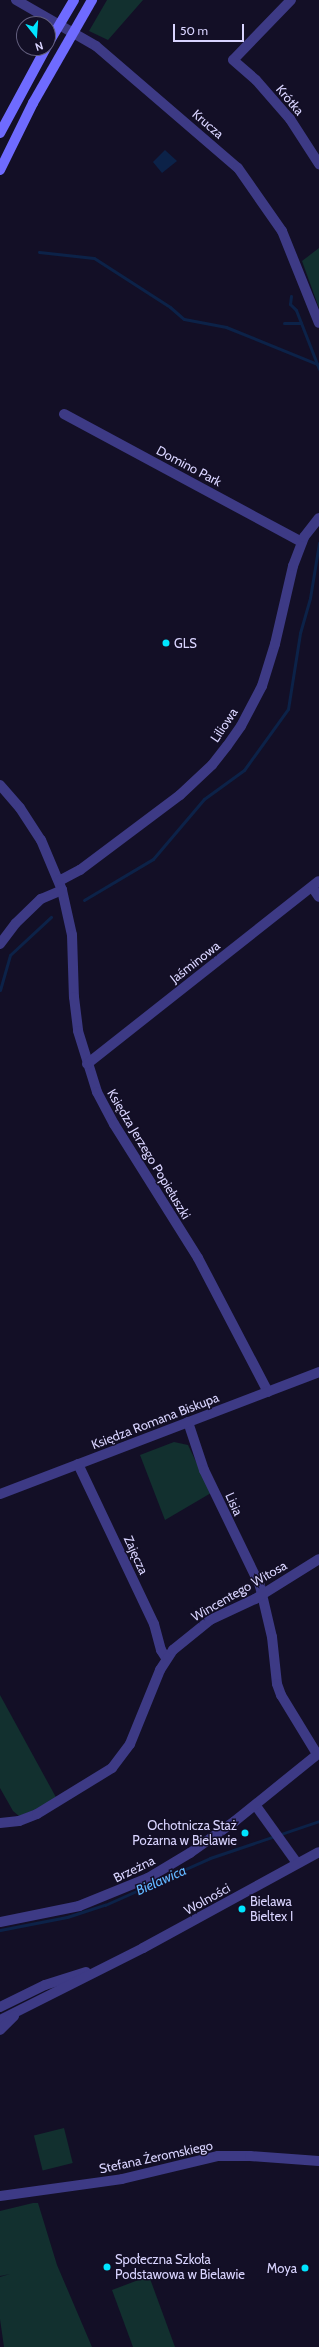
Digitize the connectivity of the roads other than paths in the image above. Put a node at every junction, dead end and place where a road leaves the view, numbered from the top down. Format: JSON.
{"nodes":[{"id":1,"x":16,"y":0,"type":"edge"},
{"id":2,"x":74,"y":0,"type":"edge"},
{"id":3,"x":92,"y":0,"type":"edge"},
{"id":4,"x":291,"y":0,"type":"edge"},
{"id":5,"x":59,"y":25,"type":"junction"},
{"id":6,"x":56,"y":30,"type":"edge"},
{"id":7,"x":73,"y":33,"type":"junction"},
{"id":8,"x":42,"y":56,"type":"edge"},
{"id":9,"x":0,"y":133,"type":"edge"},
{"id":10,"x":319,"y":164,"type":"edge"},
{"id":11,"x":0,"y":170,"type":"edge"},
{"id":12,"x":319,"y":323,"type":"edge"},
{"id":13,"x":64,"y":414,"type":"dead end"},
{"id":14,"x":319,"y":518,"type":"edge"},
{"id":15,"x":302,"y":542,"type":"junction"},
{"id":16,"x":0,"y":785,"type":"edge"},
{"id":17,"x":315,"y":884,"type":"edge"},
{"id":18,"x":60,"y":885,"type":"junction"},
{"id":19,"x":319,"y":897,"type":"edge"},
{"id":20,"x":0,"y":944,"type":"edge"},
{"id":21,"x":87,"y":1064,"type":"junction"},
{"id":22,"x":319,"y":1372,"type":"edge"},
{"id":23,"x":268,"y":1392,"type":"junction"},
{"id":24,"x":188,"y":1422,"type":"junction"},
{"id":25,"x":78,"y":1464,"type":"junction"},
{"id":26,"x":0,"y":1494,"type":"edge"},
{"id":27,"x":319,"y":1559,"type":"edge"},
{"id":28,"x":262,"y":1594,"type":"junction"},
{"id":29,"x":166,"y":1658,"type":"junction"},
{"id":30,"x":318,"y":1754,"type":"edge"},
{"id":31,"x":256,"y":1806,"type":"junction"},
{"id":32,"x":0,"y":1823,"type":"edge"},
{"id":33,"x":319,"y":1852,"type":"edge"},
{"id":34,"x":297,"y":1864,"type":"junction"},
{"id":35,"x":0,"y":1922,"type":"edge"},
{"id":36,"x":105,"y":1967,"type":"junction"},
{"id":37,"x":2,"y":2006,"type":"edge"},
{"id":38,"x":23,"y":2009,"type":"junction"},
{"id":39,"x":0,"y":2020,"type":"edge"},
{"id":40,"x":0,"y":2030,"type":"edge"},
{"id":41,"x":319,"y":2161,"type":"edge"},
{"id":42,"x":0,"y":2196,"type":"edge"}],
"edges":[{"from":1,"to":5,"type":"street","name":"Krucza"},
{"from":2,"to":5,"type":"main road"},
{"from":3,"to":7,"type":"main road"},
{"from":4,"to":10,"type":"street","name":"Krótka"},
{"from":5,"to":6,"type":"main road"},
{"from":5,"to":7,"type":"street","name":"Krucza"},
{"from":7,"to":11,"type":"main road"},
{"from":7,"to":12,"type":"street","name":"Krucza"},
{"from":8,"to":9,"type":"main road"},
{"from":13,"to":15,"type":"street","name":"Domino Park"},
{"from":14,"to":15,"type":"street","name":"Liliowa"},
{"from":15,"to":18,"type":"street","name":"Liliowa"},
{"from":16,"to":18,"type":"street","name":"Księdza Jerzego Popiełuszki"},
{"from":17,"to":19,"type":"street"},
{"from":17,"to":21,"type":"street","name":"Jaśminowa"},
{"from":18,"to":20,"type":"street","name":"Liliowa"},
{"from":18,"to":21,"type":"street","name":"Księdza Jerzego Popiełuszki"},
{"from":21,"to":23,"type":"street","name":"Księdza Jerzego Popiełuszki"},
{"from":22,"to":23,"type":"street","name":"Księdza Romana Biskupa"},
{"from":23,"to":24,"type":"street","name":"Księdza Romana Biskupa"},
{"from":24,"to":25,"type":"street","name":"Księdza Romana Biskupa"},
{"from":24,"to":28,"type":"street","name":"Lisia"},
{"from":25,"to":26,"type":"street","name":"Księdza Romana Biskupa"},
{"from":25,"to":29,"type":"street","name":"Zajęcza"},
{"from":27,"to":28,"type":"street","name":"Wincentego Witosa"},
{"from":28,"to":29,"type":"street","name":"Wincentego Witosa"},
{"from":28,"to":30,"type":"street","name":"Brzeżna"},
{"from":29,"to":32,"type":"street","name":"Wincentego Witosa"},
{"from":30,"to":31,"type":"street","name":"Brzeżna"},
{"from":31,"to":34,"type":"street"},
{"from":31,"to":35,"type":"street","name":"Brzeżna"},
{"from":33,"to":34,"type":"street","name":"Wolności"},
{"from":34,"to":36,"type":"street","name":"Wolności"},
{"from":36,"to":37,"type":"street","name":"Wolności"},
{"from":36,"to":38,"type":"street","name":"Wolności"},
{"from":38,"to":39,"type":"street","name":"Wolności"},
{"from":38,"to":40,"type":"street"},
{"from":41,"to":42,"type":"street","name":"Stefana Żeromskiego"}]}
